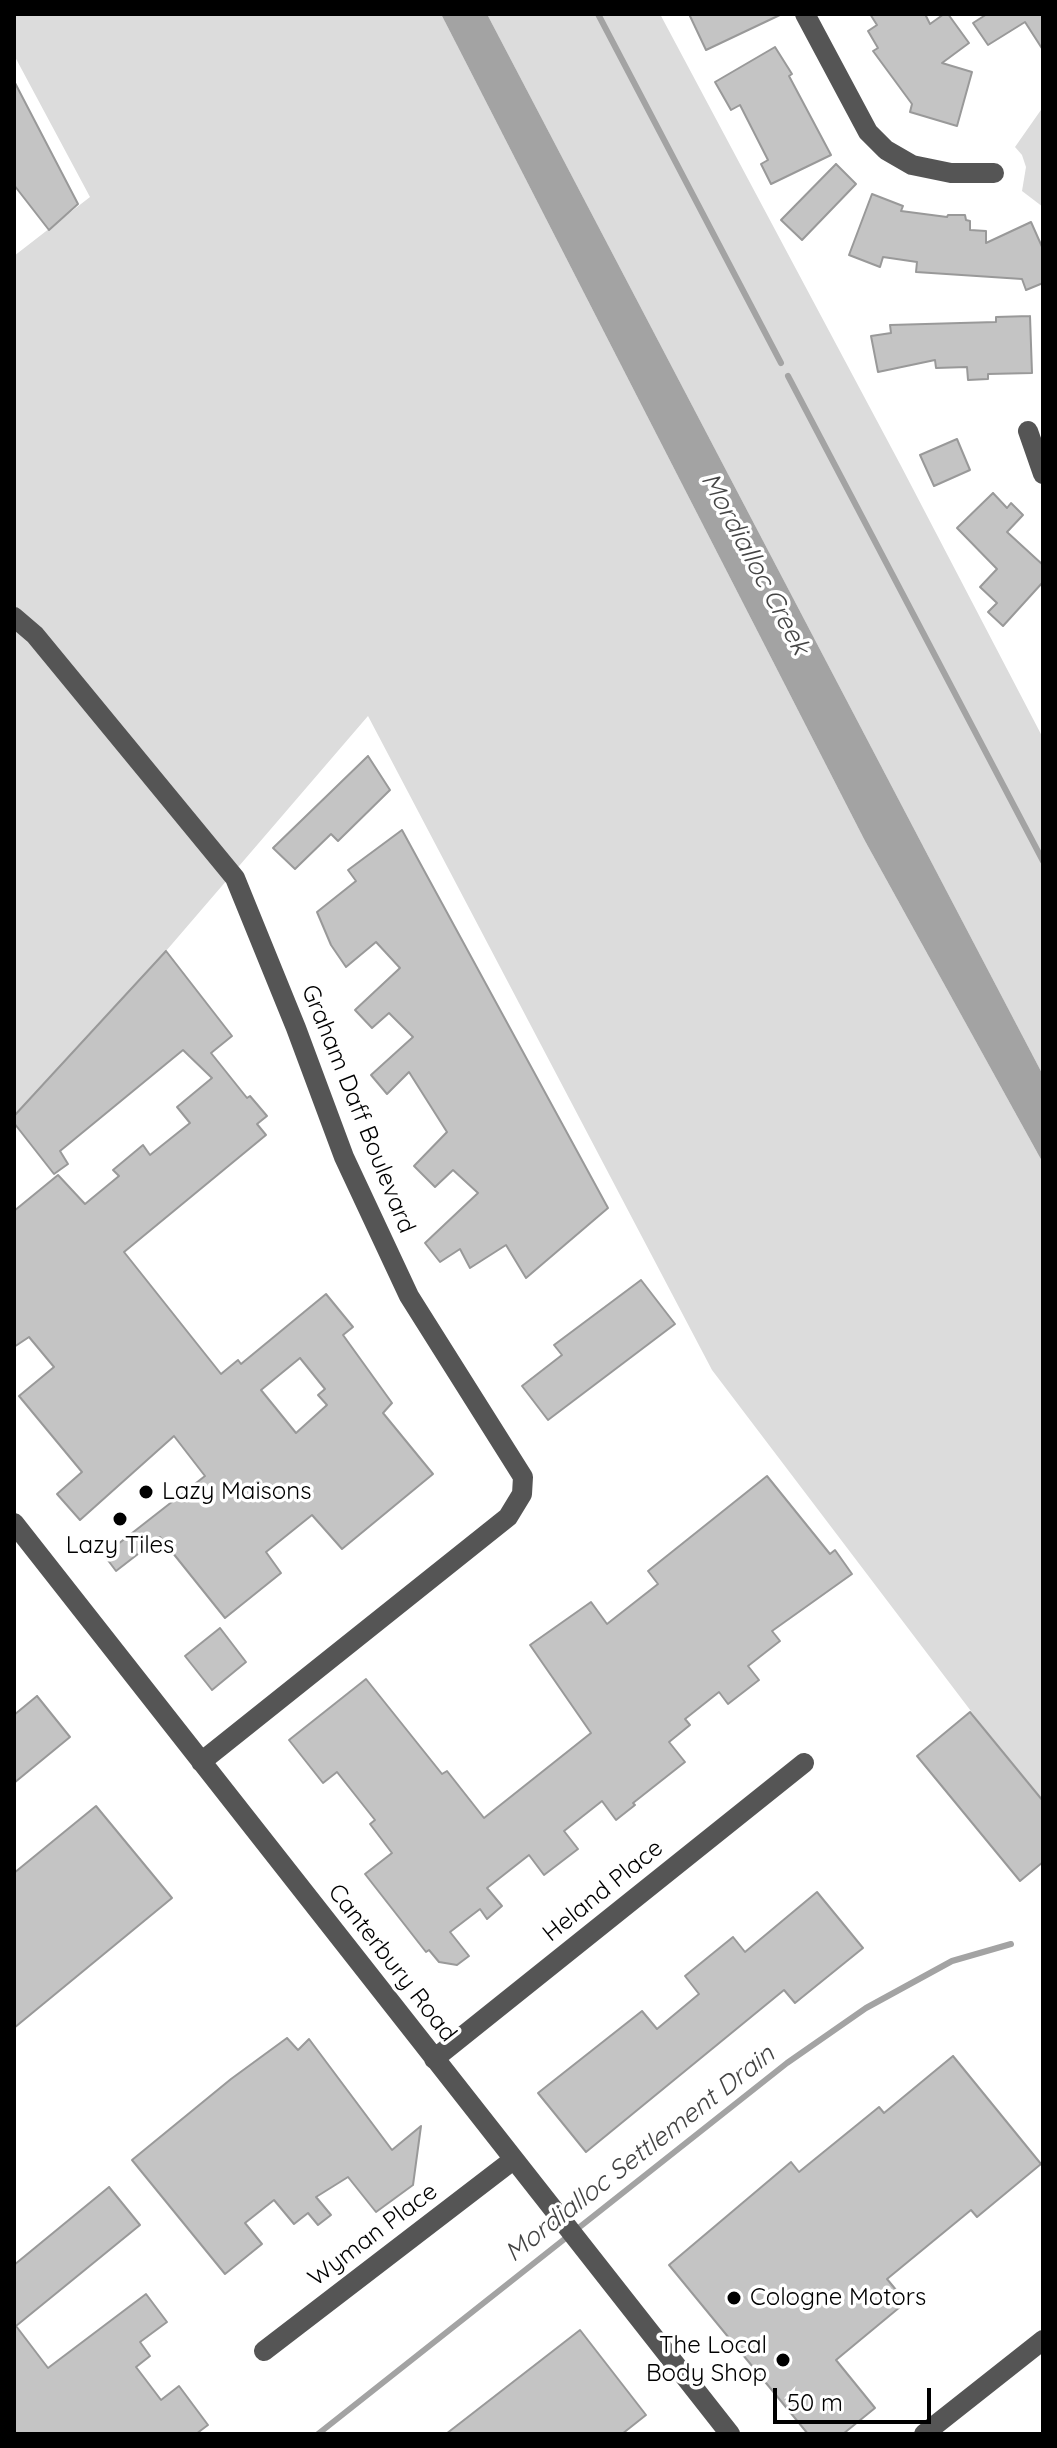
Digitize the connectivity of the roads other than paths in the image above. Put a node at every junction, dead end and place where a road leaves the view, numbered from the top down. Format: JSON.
{"nodes":[{"id":1,"x":805,"y":14,"type":"edge"},
{"id":2,"x":994,"y":173,"type":"dead end"},
{"id":3,"x":1028,"y":431,"type":"dead end"},
{"id":4,"x":1043,"y":474,"type":"edge"},
{"id":5,"x":14,"y":617,"type":"edge"},
{"id":6,"x":14,"y":1523,"type":"edge"},
{"id":7,"x":201,"y":1762,"type":"junction"},
{"id":8,"x":804,"y":1763,"type":"dead end"},
{"id":9,"x":434,"y":2059,"type":"junction"},
{"id":10,"x":513,"y":2160,"type":"junction"},
{"id":11,"x":1043,"y":2340,"type":"edge"},
{"id":12,"x":264,"y":2351,"type":"dead end"},
{"id":13,"x":730,"y":2434,"type":"edge"},
{"id":14,"x":924,"y":2434,"type":"edge"}],
"edges":[{"from":1,"to":2,"type":"street"},
{"from":3,"to":4,"type":"street"},
{"from":5,"to":7,"type":"street","name":"Graham Daff Boulevard"},
{"from":6,"to":7,"type":"street","name":"Canterbury Road"},
{"from":7,"to":9,"type":"street","name":"Canterbury Road"},
{"from":8,"to":9,"type":"street","name":"Heland Place"},
{"from":9,"to":10,"type":"street","name":"Canterbury Road"},
{"from":10,"to":12,"type":"street","name":"Wyman Place"},
{"from":10,"to":13,"type":"street","name":"Canterbury Road"},
{"from":11,"to":14,"type":"street"}]}
